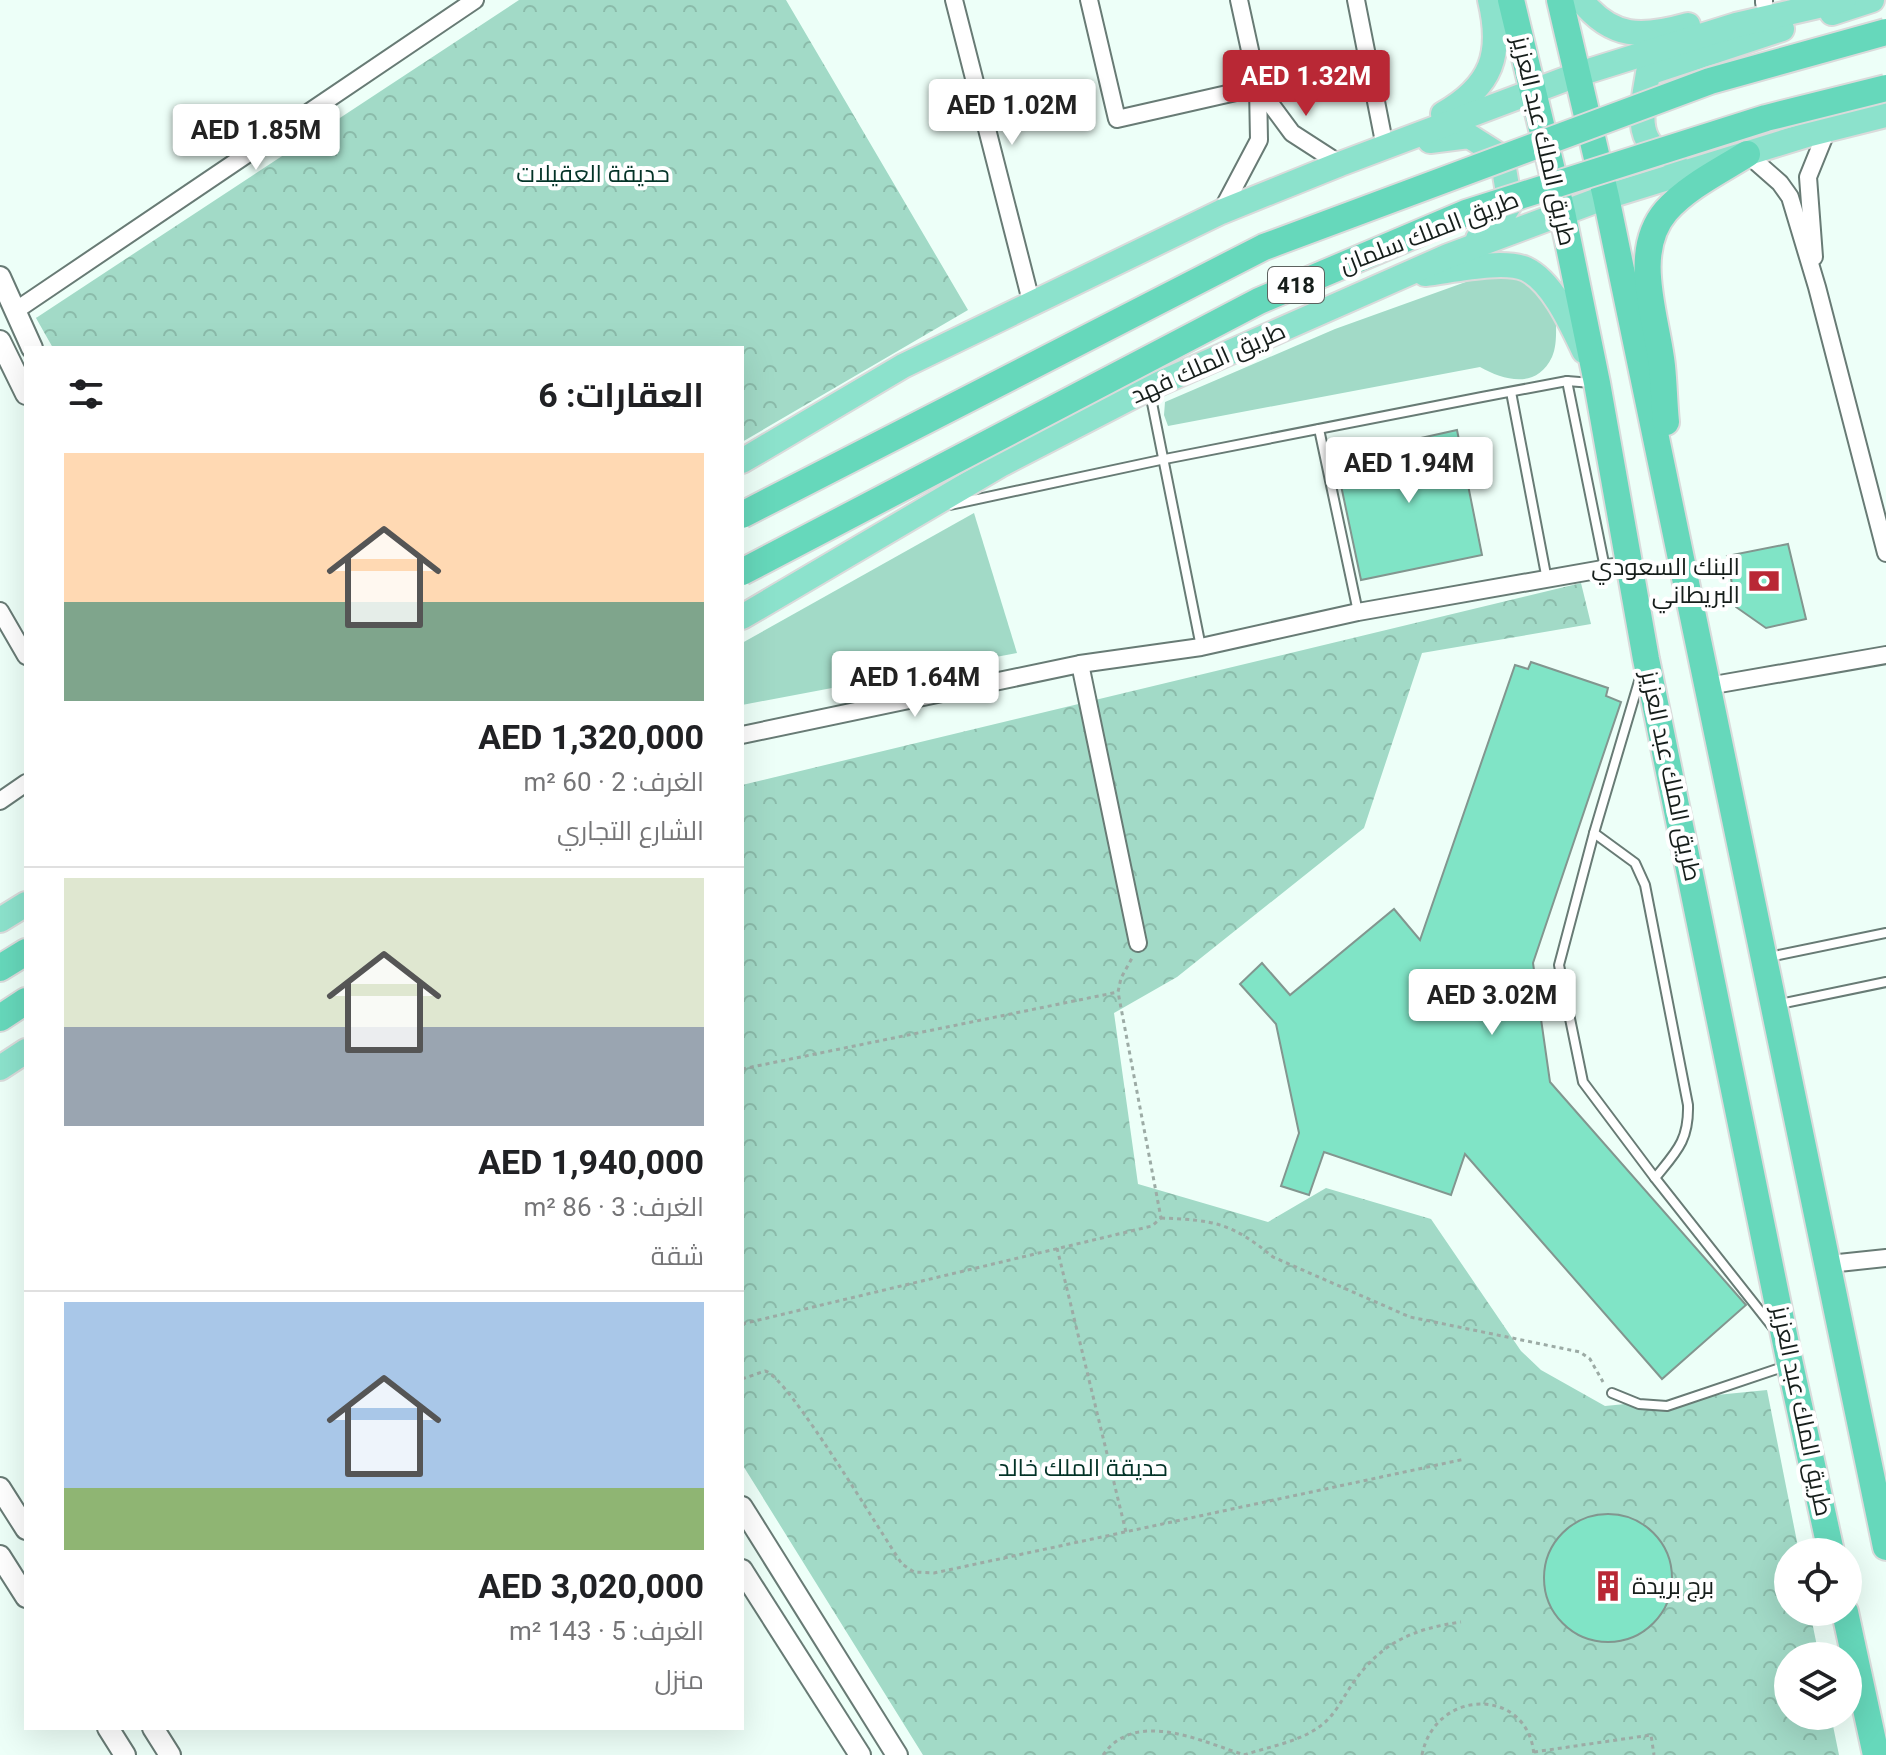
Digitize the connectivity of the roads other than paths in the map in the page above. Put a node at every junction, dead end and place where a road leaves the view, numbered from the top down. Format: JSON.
{"nodes":[{"id":1,"x":475,"y":0,"type":"edge"},
{"id":2,"x":954,"y":0,"type":"edge"},
{"id":3,"x":1089,"y":0,"type":"edge"},
{"id":4,"x":1239,"y":0,"type":"edge"},
{"id":5,"x":1356,"y":0,"type":"edge"},
{"id":6,"x":1490,"y":0,"type":"edge"},
{"id":7,"x":1511,"y":0,"type":"edge"},
{"id":8,"x":1560,"y":0,"type":"edge"},
{"id":9,"x":1581,"y":0,"type":"edge"},
{"id":10,"x":1844,"y":0,"type":"edge"},
{"id":11,"x":1872,"y":0,"type":"edge"},
{"id":12,"x":1767,"y":1,"type":"edge"},
{"id":13,"x":1886,"y":32,"type":"edge"},
{"id":14,"x":1579,"y":74,"type":"junction"},
{"id":15,"x":1258,"y":87,"type":"junction"},
{"id":16,"x":1886,"y":88,"type":"edge"},
{"id":17,"x":1531,"y":92,"type":"junction"},
{"id":18,"x":1886,"y":115,"type":"edge"},
{"id":19,"x":1827,"y":130,"type":"junction"},
{"id":20,"x":1385,"y":147,"type":"junction"},
{"id":21,"x":1747,"y":154,"type":"junction"},
{"id":22,"x":1340,"y":164,"type":"junction"},
{"id":23,"x":1606,"y":197,"type":"junction"},
{"id":24,"x":1221,"y":212,"type":"junction"},
{"id":25,"x":1562,"y":212,"type":"junction"},
{"id":26,"x":1448,"y":256,"type":"junction"},
{"id":27,"x":1403,"y":276,"type":"junction"},
{"id":28,"x":0,"y":277,"type":"edge"},
{"id":29,"x":1817,"y":287,"type":"junction"},
{"id":30,"x":1032,"y":305,"type":"junction"},
{"id":31,"x":15,"y":311,"type":"junction"},
{"id":32,"x":0,"y":341,"type":"edge"},
{"id":33,"x":31,"y":346,"type":"edge"},
{"id":34,"x":1596,"y":378,"type":"junction"},
{"id":35,"x":1567,"y":381,"type":"junction"},
{"id":36,"x":1149,"y":388,"type":"junction"},
{"id":37,"x":24,"y":390,"type":"edge"},
{"id":38,"x":1511,"y":392,"type":"junction"},
{"id":39,"x":1319,"y":429,"type":"junction"},
{"id":40,"x":1165,"y":459,"type":"junction"},
{"id":41,"x":744,"y":460,"type":"edge"},
{"id":42,"x":1671,"y":509,"type":"junction"},
{"id":43,"x":920,"y":512,"type":"junction"},
{"id":44,"x":744,"y":514,"type":"edge"},
{"id":45,"x":1886,"y":553,"type":"edge"},
{"id":46,"x":1618,"y":567,"type":"junction"},
{"id":47,"x":744,"y":571,"type":"edge"},
{"id":48,"x":1548,"y":580,"type":"junction"},
{"id":49,"x":0,"y":611,"type":"edge"},
{"id":50,"x":1358,"y":612,"type":"junction"},
{"id":51,"x":744,"y":616,"type":"edge"},
{"id":52,"x":1201,"y":647,"type":"junction"},
{"id":53,"x":24,"y":653,"type":"edge"},
{"id":54,"x":1886,"y":655,"type":"edge"},
{"id":55,"x":1646,"y":659,"type":"junction"},
{"id":56,"x":1080,"y":664,"type":"junction"},
{"id":57,"x":1708,"y":686,"type":"junction"},
{"id":58,"x":744,"y":735,"type":"edge"},
{"id":59,"x":24,"y":784,"type":"edge"},
{"id":60,"x":0,"y":801,"type":"edge"},
{"id":61,"x":1594,"y":833,"type":"junction"},
{"id":62,"x":1886,"y":933,"type":"edge"},
{"id":63,"x":1138,"y":943,"type":"road end"},
{"id":64,"x":24,"y":953,"type":"edge"},
{"id":65,"x":1765,"y":958,"type":"junction"},
{"id":66,"x":0,"y":968,"type":"edge"},
{"id":67,"x":1886,"y":982,"type":"edge"},
{"id":68,"x":24,"y":1002,"type":"edge"},
{"id":69,"x":1775,"y":1005,"type":"junction"},
{"id":70,"x":0,"y":1018,"type":"edge"},
{"id":71,"x":24,"y":1052,"type":"edge"},
{"id":72,"x":0,"y":1068,"type":"edge"},
{"id":73,"x":1655,"y":1178,"type":"junction"},
{"id":74,"x":1886,"y":1258,"type":"edge"},
{"id":75,"x":1829,"y":1264,"type":"junction"},
{"id":76,"x":1789,"y":1355,"type":"junction"},
{"id":77,"x":1612,"y":1393,"type":"road end"},
{"id":78,"x":0,"y":1488,"type":"edge"},
{"id":79,"x":744,"y":1510,"type":"edge"},
{"id":80,"x":24,"y":1526,"type":"edge"},
{"id":81,"x":1828,"y":1538,"type":"edge"},
{"id":82,"x":1886,"y":1547,"type":"edge"},
{"id":83,"x":0,"y":1556,"type":"edge"},
{"id":84,"x":744,"y":1573,"type":"edge"},
{"id":85,"x":24,"y":1594,"type":"edge"},
{"id":86,"x":1848,"y":1626,"type":"edge"},
{"id":87,"x":109,"y":1730,"type":"edge"},
{"id":88,"x":154,"y":1730,"type":"edge"},
{"id":89,"x":125,"y":1755,"type":"edge"},
{"id":90,"x":170,"y":1755,"type":"edge"},
{"id":91,"x":860,"y":1755,"type":"edge"},
{"id":92,"x":897,"y":1755,"type":"edge"},
{"id":93,"x":1876,"y":1755,"type":"edge"}],
"edges":[{"from":1,"to":31,"type":"street"},
{"from":2,"to":30,"type":"street"},
{"from":3,"to":15,"type":"street"},
{"from":4,"to":15,"type":"street"},
{"from":5,"to":20,"type":"street"},
{"from":6,"to":20,"type":"main road"},
{"from":7,"to":17,"type":"highway","name":"طريق الملك عبد العزيز"},
{"from":8,"to":14,"type":"highway","name":"طريق الملك عبد العزيز"},
{"from":9,"to":12,"type":"main road"},
{"from":10,"to":14,"type":"main road"},
{"from":11,"to":21,"type":"main road"},
{"from":13,"to":44,"type":"highway","name":"طريق الملك سلمان","number":"418","bridge":true},
{"from":14,"to":17,"type":"main road"},
{"from":14,"to":23,"type":"highway","name":"طريق الملك عبد العزيز"},
{"from":15,"to":22,"type":"street"},
{"from":15,"to":24,"type":"street"},
{"from":16,"to":47,"type":"highway","name":"طريق الملك سلمان","number":"418","bridge":true},
{"from":17,"to":20,"type":"main road"},
{"from":17,"to":25,"type":"highway","name":"طريق الملك عبد العزيز"},
{"from":18,"to":19,"type":"main road","name":"طريق الملك فهد"},
{"from":19,"to":21,"type":"main road","name":"طريق الملك فهد"},
{"from":19,"to":29,"type":"street"},
{"from":20,"to":22,"type":"main road"},
{"from":20,"to":26,"type":"main road"},
{"from":21,"to":23,"type":"main road","name":"طريق الملك فهد"},
{"from":21,"to":29,"type":"street"},
{"from":21,"to":42,"type":"highway"},
{"from":22,"to":24,"type":"main road"},
{"from":23,"to":25,"type":"main road","name":"طريق الملك فهد"},
{"from":23,"to":42,"type":"highway","name":"طريق الملك عبد العزيز"},
{"from":24,"to":30,"type":"main road"},
{"from":25,"to":26,"type":"main road","name":"طريق الملك فهد"},
{"from":25,"to":34,"type":"highway","name":"طريق الملك عبد العزيز"},
{"from":26,"to":27,"type":"main road","name":"طريق الملك فهد"},
{"from":27,"to":34,"type":"main road"},
{"from":27,"to":36,"type":"main road","name":"طريق الملك فهد"},
{"from":28,"to":31,"type":"street"},
{"from":29,"to":45,"type":"street"},
{"from":30,"to":41,"type":"main road"},
{"from":31,"to":33,"type":"street"},
{"from":32,"to":37,"type":"street"},
{"from":34,"to":35,"type":"lane"},
{"from":34,"to":46,"type":"highway","name":"طريق الملك عبد العزيز"},
{"from":35,"to":38,"type":"lane"},
{"from":35,"to":46,"type":"lane"},
{"from":36,"to":40,"type":"lane"},
{"from":36,"to":43,"type":"main road","name":"طريق الملك فهد"},
{"from":38,"to":39,"type":"lane"},
{"from":38,"to":48,"type":"lane"},
{"from":39,"to":40,"type":"lane"},
{"from":39,"to":50,"type":"lane"},
{"from":40,"to":43,"type":"lane"},
{"from":40,"to":52,"type":"lane"},
{"from":42,"to":57,"type":"highway","name":"طريق الملك عبد العزيز"},
{"from":43,"to":51,"type":"main road","name":"طريق الملك فهد"},
{"from":46,"to":48,"type":"street"},
{"from":46,"to":55,"type":"highway","name":"طريق الملك عبد العزيز"},
{"from":48,"to":50,"type":"street"},
{"from":49,"to":53,"type":"street"},
{"from":50,"to":52,"type":"street"},
{"from":52,"to":56,"type":"street"},
{"from":54,"to":57,"type":"street"},
{"from":55,"to":61,"type":"lane"},
{"from":55,"to":76,"type":"highway","name":"طريق الملك عبد العزيز"},
{"from":56,"to":58,"type":"street"},
{"from":56,"to":63,"type":"street"},
{"from":57,"to":65,"type":"highway","name":"طريق الملك عبد العزيز"},
{"from":59,"to":60,"type":"street"},
{"from":61,"to":73,"type":"lane"},
{"from":61,"to":73,"type":"lane"},
{"from":62,"to":65,"type":"lane"},
{"from":64,"to":66,"type":"highway"},
{"from":65,"to":69,"type":"highway","name":"طريق الملك عبد العزيز"},
{"from":67,"to":69,"type":"lane"},
{"from":68,"to":70,"type":"highway"},
{"from":69,"to":75,"type":"highway","name":"طريق الملك عبد العزيز"},
{"from":71,"to":72,"type":"main road"},
{"from":73,"to":76,"type":"lane"},
{"from":74,"to":75,"type":"street"},
{"from":75,"to":82,"type":"highway","name":"طريق الملك عبد العزيز"},
{"from":76,"to":77,"type":"lane"},
{"from":76,"to":81,"type":"highway","name":"طريق الملك عبد العزيز"},
{"from":78,"to":80,"type":"street"},
{"from":79,"to":92,"type":"street"},
{"from":83,"to":85,"type":"street"},
{"from":84,"to":91,"type":"street"},
{"from":86,"to":93,"type":"highway"},
{"from":87,"to":89,"type":"street"},
{"from":88,"to":90,"type":"street"}]}
